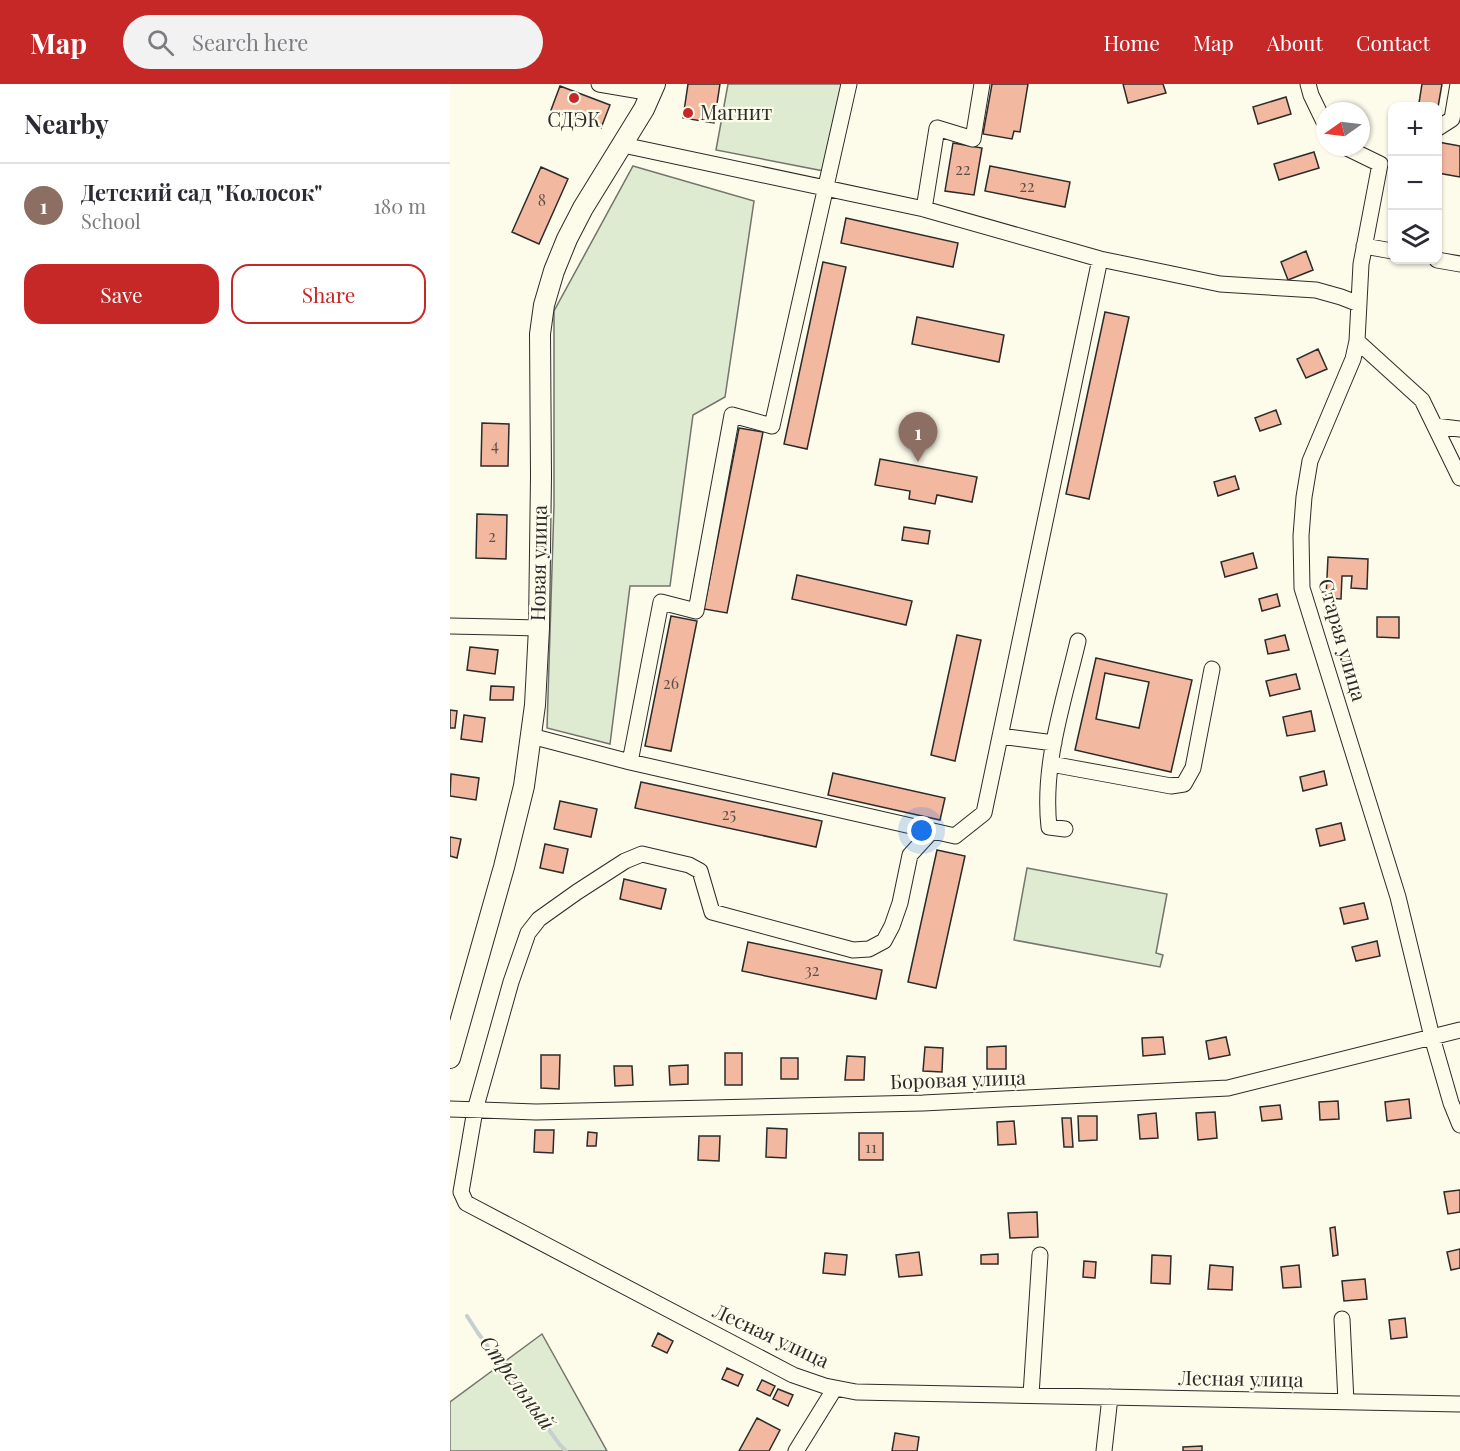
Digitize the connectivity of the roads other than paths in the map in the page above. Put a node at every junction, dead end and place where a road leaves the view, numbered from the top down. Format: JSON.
{"nodes":[{"id":1,"x":599,"y":84,"type":"edge"},
{"id":2,"x":849,"y":84,"type":"edge"},
{"id":3,"x":982,"y":84,"type":"edge"},
{"id":4,"x":1308,"y":84,"type":"edge"},
{"id":5,"x":1458,"y":84,"type":"edge"},
{"id":6,"x":653,"y":89,"type":"edge"},
{"id":7,"x":1316,"y":105,"type":"edge"},
{"id":8,"x":1442,"y":125,"type":"edge"},
{"id":9,"x":623,"y":145,"type":"junction"},
{"id":10,"x":1370,"y":155,"type":"edge"},
{"id":11,"x":1386,"y":160,"type":"edge"},
{"id":12,"x":825,"y":188,"type":"junction"},
{"id":13,"x":924,"y":209,"type":"junction"},
{"id":14,"x":1364,"y":246,"type":"junction"},
{"id":15,"x":1388,"y":250,"type":"edge"},
{"id":16,"x":1100,"y":259,"type":"junction"},
{"id":17,"x":1442,"y":261,"type":"edge"},
{"id":18,"x":1460,"y":264,"type":"edge"},
{"id":19,"x":1359,"y":304,"type":"junction"},
{"id":20,"x":1357,"y":341,"type":"junction"},
{"id":21,"x":1435,"y":426,"type":"junction"},
{"id":22,"x":1460,"y":429,"type":"edge"},
{"id":23,"x":1460,"y":478,"type":"edge"},
{"id":24,"x":450,"y":626,"type":"edge"},
{"id":25,"x":539,"y":628,"type":"junction"},
{"id":26,"x":1078,"y":641,"type":"dead end"},
{"id":27,"x":1212,"y":669,"type":"dead end"},
{"id":28,"x":531,"y":736,"type":"junction"},
{"id":29,"x":1000,"y":736,"type":"junction"},
{"id":30,"x":1054,"y":743,"type":"junction"},
{"id":31,"x":630,"y":762,"type":"junction"},
{"id":32,"x":1051,"y":764,"type":"junction"},
{"id":33,"x":1065,"y":829,"type":"dead end"},
{"id":34,"x":932,"y":831,"type":"junction"},
{"id":35,"x":1460,"y":1030,"type":"edge"},
{"id":36,"x":1432,"y":1037,"type":"junction"},
{"id":37,"x":450,"y":1058,"type":"edge"},
{"id":38,"x":450,"y":1109,"type":"edge"},
{"id":39,"x":475,"y":1110,"type":"junction"},
{"id":40,"x":1460,"y":1125,"type":"edge"},
{"id":41,"x":1040,"y":1255,"type":"dead end"},
{"id":42,"x":1342,"y":1319,"type":"dead end"},
{"id":43,"x":834,"y":1388,"type":"junction"},
{"id":44,"x":1031,"y":1395,"type":"junction"},
{"id":45,"x":1110,"y":1397,"type":"junction"},
{"id":46,"x":1346,"y":1402,"type":"junction"},
{"id":47,"x":1460,"y":1404,"type":"edge"},
{"id":48,"x":796,"y":1451,"type":"edge"},
{"id":49,"x":1104,"y":1451,"type":"edge"}],
"edges":[{"from":1,"to":6,"type":"street"},
{"from":2,"to":12,"type":"street"},
{"from":3,"to":13,"type":"street"},
{"from":4,"to":7,"type":"street"},
{"from":5,"to":8,"type":"street"},
{"from":6,"to":9,"type":"main road","name":"Новая улица"},
{"from":9,"to":12,"type":"street"},
{"from":9,"to":25,"type":"main road","name":"Новая улица"},
{"from":10,"to":11,"type":"street","name":"Старая улица"},
{"from":11,"to":14,"type":"street","name":"Старая улица"},
{"from":12,"to":13,"type":"street"},
{"from":12,"to":31,"type":"street"},
{"from":13,"to":16,"type":"street"},
{"from":14,"to":15,"type":"street"},
{"from":14,"to":19,"type":"street","name":"Старая улица"},
{"from":16,"to":19,"type":"street"},
{"from":16,"to":29,"type":"street"},
{"from":17,"to":18,"type":"street"},
{"from":19,"to":20,"type":"street","name":"Старая улица"},
{"from":20,"to":21,"type":"street"},
{"from":20,"to":36,"type":"street","name":"Старая улица"},
{"from":21,"to":22,"type":"street"},
{"from":21,"to":23,"type":"street"},
{"from":24,"to":25,"type":"street"},
{"from":25,"to":28,"type":"main road","name":"Новая улица"},
{"from":26,"to":30,"type":"street"},
{"from":27,"to":32,"type":"street"},
{"from":28,"to":31,"type":"street"},
{"from":28,"to":37,"type":"main road","name":"Новая улица"},
{"from":29,"to":30,"type":"street"},
{"from":29,"to":34,"type":"street"},
{"from":30,"to":32,"type":"street"},
{"from":31,"to":34,"type":"street"},
{"from":32,"to":33,"type":"street"},
{"from":34,"to":39,"type":"street","name":"Лесная улица"},
{"from":35,"to":36,"type":"street","name":"Боровая улица"},
{"from":36,"to":39,"type":"street","name":"Боровая улица"},
{"from":36,"to":40,"type":"street","name":"Старая улица"},
{"from":38,"to":39,"type":"street","name":"Боровая улица"},
{"from":39,"to":43,"type":"street","name":"Лесная улица"},
{"from":41,"to":44,"type":"street"},
{"from":42,"to":46,"type":"street"},
{"from":43,"to":44,"type":"street","name":"Лесная улица"},
{"from":43,"to":48,"type":"street"},
{"from":44,"to":45,"type":"street","name":"Лесная улица"},
{"from":45,"to":46,"type":"street","name":"Лесная улица"},
{"from":45,"to":49,"type":"street"},
{"from":46,"to":47,"type":"street","name":"Лесная улица"}]}
